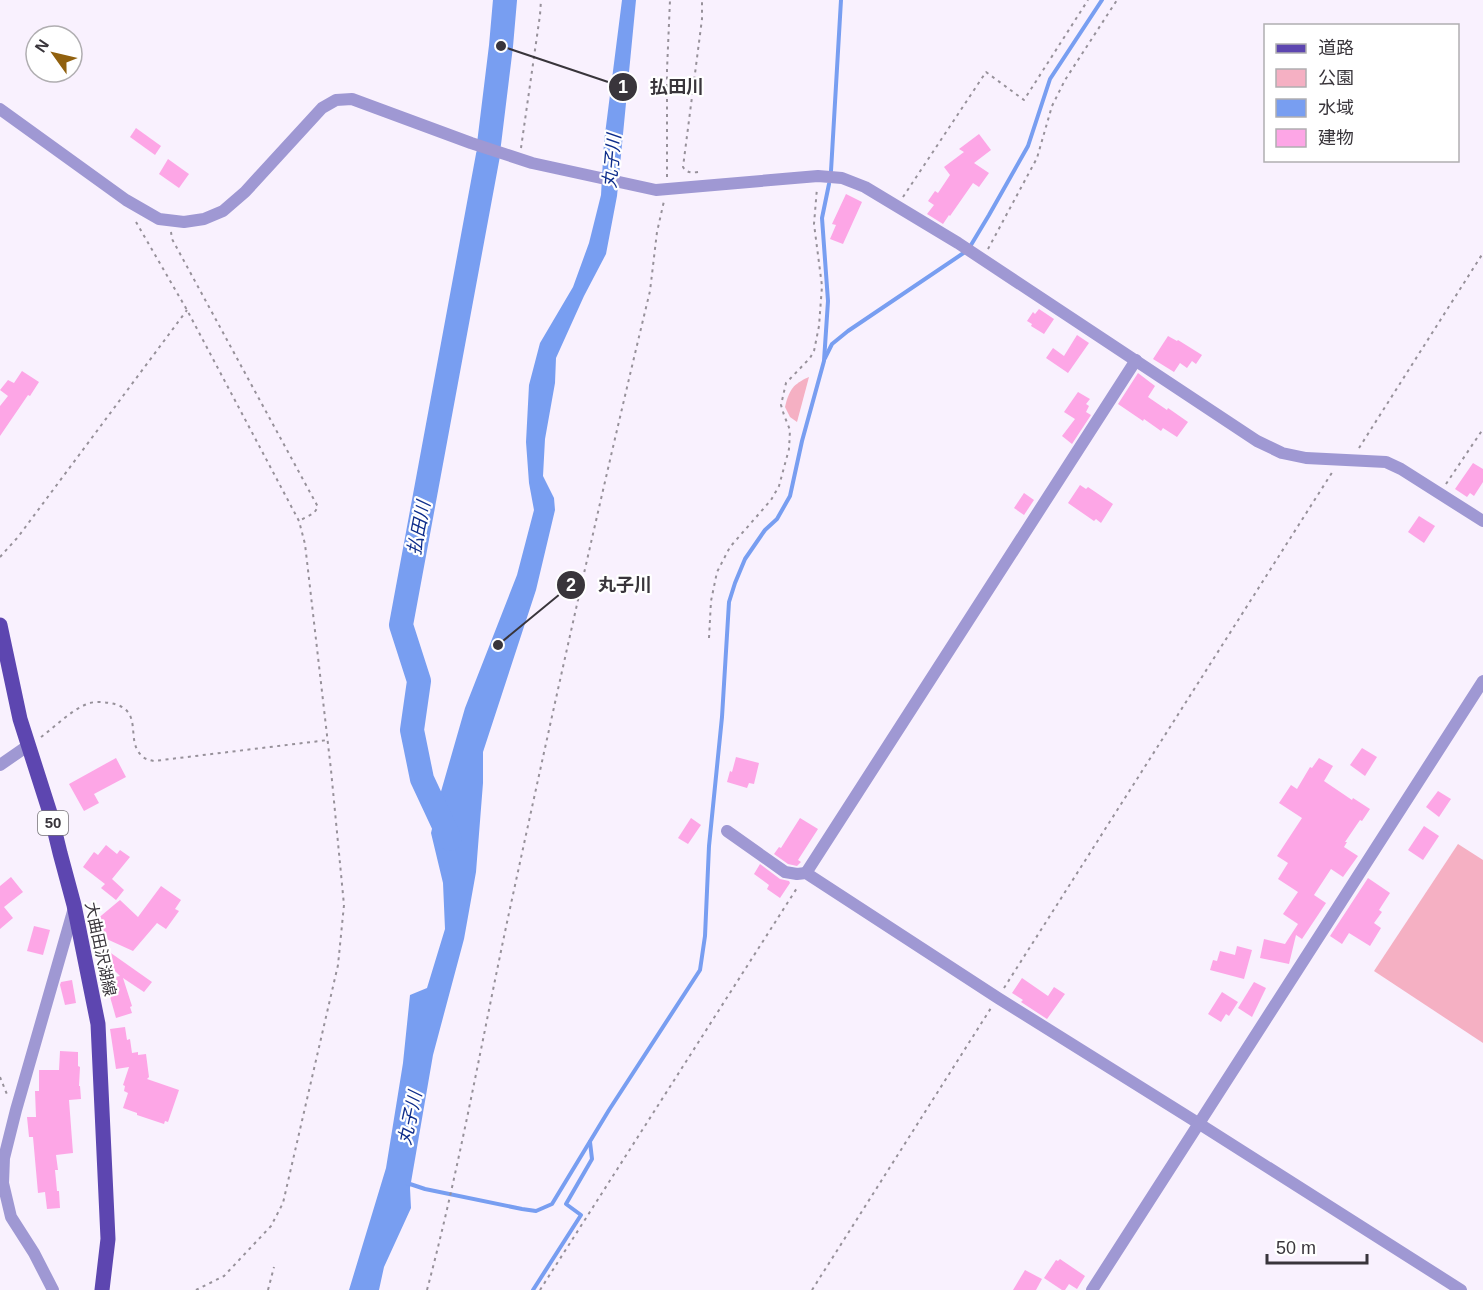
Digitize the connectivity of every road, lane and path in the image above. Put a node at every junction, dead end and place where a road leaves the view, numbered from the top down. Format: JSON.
{"nodes":[{"id":1,"x":541,"y":0,"type":"edge"},
{"id":2,"x":670,"y":0,"type":"edge"},
{"id":3,"x":702,"y":0,"type":"edge"},
{"id":4,"x":1088,"y":0,"type":"edge"},
{"id":5,"x":1117,"y":0,"type":"edge"},
{"id":6,"x":0,"y":109,"type":"edge"},
{"id":7,"x":526,"y":161,"type":"junction"},
{"id":8,"x":702,"y":172,"type":"dead end"},
{"id":9,"x":818,"y":176,"type":"junction"},
{"id":10,"x":661,"y":190,"type":"junction"},
{"id":11,"x":126,"y":200,"type":"junction"},
{"id":12,"x":896,"y":207,"type":"junction"},
{"id":13,"x":170,"y":220,"type":"junction"},
{"id":14,"x":1483,"y":253,"type":"edge"},
{"id":15,"x":979,"y":257,"type":"junction"},
{"id":16,"x":187,"y":310,"type":"junction"},
{"id":17,"x":1136,"y":360,"type":"junction"},
{"id":18,"x":1483,"y":429,"type":"edge"},
{"id":19,"x":1347,"y":459,"type":"junction"},
{"id":20,"x":1439,"y":494,"type":"junction"},
{"id":21,"x":299,"y":521,"type":"junction"},
{"id":22,"x":1483,"y":521,"type":"edge"},
{"id":23,"x":0,"y":557,"type":"edge"},
{"id":24,"x":0,"y":625,"type":"edge"},
{"id":25,"x":709,"y":638,"type":"dead end"},
{"id":26,"x":1483,"y":681,"type":"edge"},
{"id":27,"x":327,"y":740,"type":"junction"},
{"id":28,"x":28,"y":745,"type":"junction"},
{"id":29,"x":0,"y":765,"type":"edge"},
{"id":30,"x":727,"y":831,"type":"dead end"},
{"id":31,"x":806,"y":873,"type":"junction"},
{"id":32,"x":74,"y":905,"type":"junction"},
{"id":33,"x":998,"y":998,"type":"junction"},
{"id":34,"x":1198,"y":1123,"type":"junction"},
{"id":35,"x":274,"y":1267,"type":"dead end"},
{"id":36,"x":53,"y":1290,"type":"edge"},
{"id":37,"x":102,"y":1290,"type":"edge"},
{"id":38,"x":196,"y":1290,"type":"edge"},
{"id":39,"x":268,"y":1290,"type":"edge"},
{"id":40,"x":427,"y":1290,"type":"edge"},
{"id":41,"x":540,"y":1290,"type":"edge"},
{"id":42,"x":812,"y":1290,"type":"edge"},
{"id":43,"x":1092,"y":1290,"type":"edge"},
{"id":44,"x":1461,"y":1290,"type":"edge"}],
"edges":[{"from":1,"to":7,"type":"path"},
{"from":2,"to":10,"type":"path"},
{"from":3,"to":8,"type":"path"},
{"from":4,"to":12,"type":"path"},
{"from":5,"to":15,"type":"path"},
{"from":6,"to":11,"type":"street"},
{"from":7,"to":10,"type":"street"},
{"from":7,"to":13,"type":"street"},
{"from":9,"to":10,"type":"street"},
{"from":9,"to":12,"type":"street"},
{"from":9,"to":25,"type":"path"},
{"from":10,"to":40,"type":"path"},
{"from":11,"to":13,"type":"street"},
{"from":11,"to":16,"type":"path"},
{"from":12,"to":15,"type":"street"},
{"from":13,"to":21,"type":"path"},
{"from":14,"to":19,"type":"path"},
{"from":15,"to":17,"type":"street"},
{"from":16,"to":21,"type":"path"},
{"from":16,"to":23,"type":"path"},
{"from":17,"to":19,"type":"street"},
{"from":17,"to":31,"type":"street"},
{"from":18,"to":20,"type":"path"},
{"from":19,"to":20,"type":"street"},
{"from":19,"to":33,"type":"path"},
{"from":20,"to":22,"type":"street"},
{"from":21,"to":27,"type":"path"},
{"from":24,"to":28,"type":"main road","name":"大曲田沢湖線","number":"50"},
{"from":26,"to":34,"type":"street"},
{"from":27,"to":28,"type":"path"},
{"from":27,"to":38,"type":"path"},
{"from":28,"to":29,"type":"street"},
{"from":28,"to":32,"type":"main road","name":"大曲田沢湖線","number":"50"},
{"from":30,"to":31,"type":"street"},
{"from":31,"to":33,"type":"street"},
{"from":31,"to":41,"type":"path"},
{"from":32,"to":36,"type":"street"},
{"from":32,"to":37,"type":"main road","name":"大曲田沢湖線","number":"50"},
{"from":33,"to":34,"type":"street"},
{"from":33,"to":42,"type":"path"},
{"from":34,"to":43,"type":"street"},
{"from":34,"to":44,"type":"street"},
{"from":35,"to":39,"type":"path"}]}
